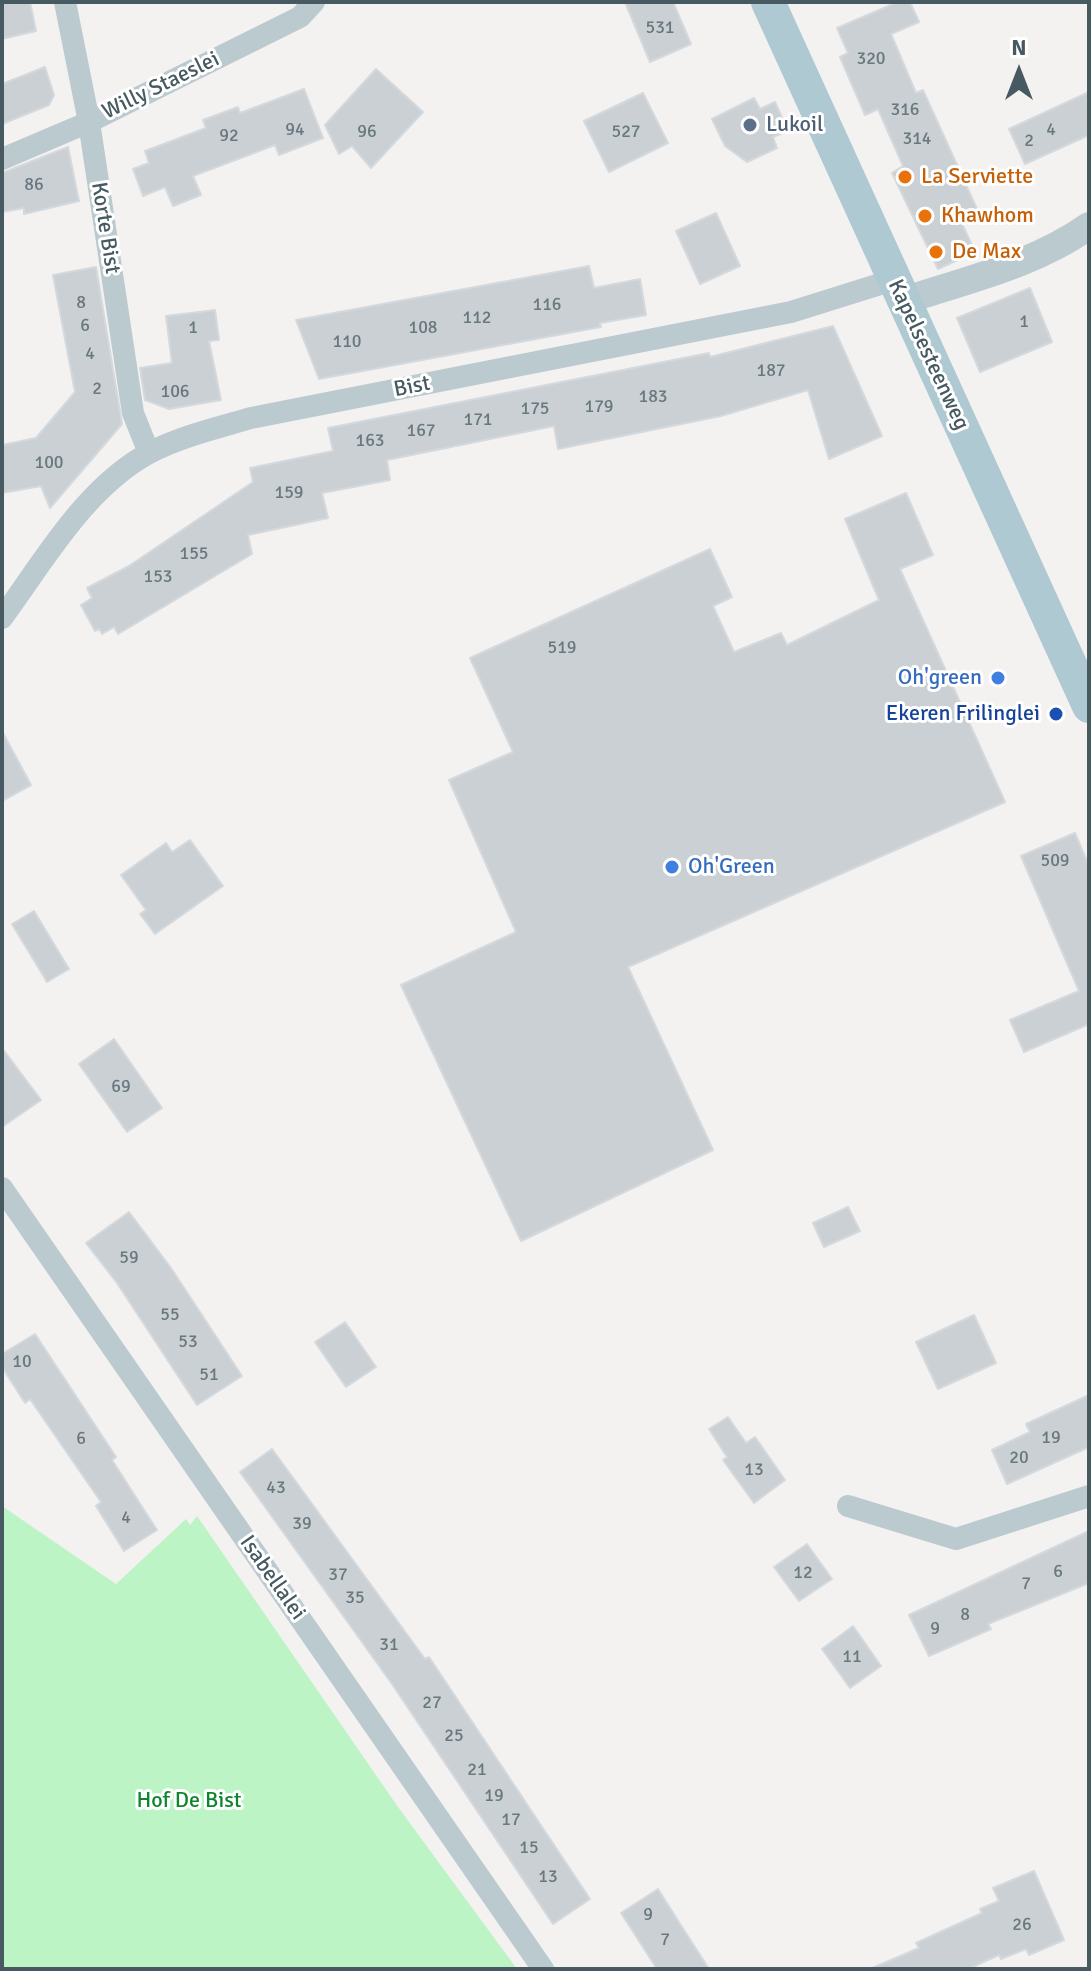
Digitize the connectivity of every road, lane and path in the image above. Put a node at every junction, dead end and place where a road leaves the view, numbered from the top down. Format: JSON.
{"nodes":[{"id":1,"x":65,"y":2,"type":"edge"},
{"id":2,"x":314,"y":2,"type":"edge"},
{"id":3,"x":768,"y":2,"type":"edge"},
{"id":4,"x":89,"y":122,"type":"junction"},
{"id":5,"x":2,"y":159,"type":"edge"},
{"id":6,"x":1089,"y":226,"type":"edge"},
{"id":7,"x":898,"y":290,"type":"junction"},
{"id":8,"x":149,"y":453,"type":"junction"},
{"id":9,"x":2,"y":618,"type":"edge"},
{"id":10,"x":1087,"y":697,"type":"edge"},
{"id":11,"x":2,"y":1188,"type":"edge"},
{"id":12,"x":1089,"y":1496,"type":"edge"},
{"id":13,"x":848,"y":1506,"type":"dead end"},
{"id":14,"x":543,"y":1969,"type":"edge"}],
"edges":[{"from":1,"to":4,"type":"street","name":"Korte Bist"},
{"from":2,"to":4,"type":"street","name":"Willy Staeslei"},
{"from":3,"to":7,"type":"main road","name":"Kapelsesteenweg"},
{"from":4,"to":5,"type":"street","name":"Willy Staeslei"},
{"from":4,"to":8,"type":"street","name":"Korte Bist"},
{"from":6,"to":7,"type":"street"},
{"from":7,"to":8,"type":"street","name":"Bist"},
{"from":7,"to":10,"type":"main road","name":"Kapelsesteenweg"},
{"from":8,"to":9,"type":"street","name":"Bist"},
{"from":11,"to":14,"type":"street","name":"Isabellalei"},
{"from":12,"to":13,"type":"street"}]}
